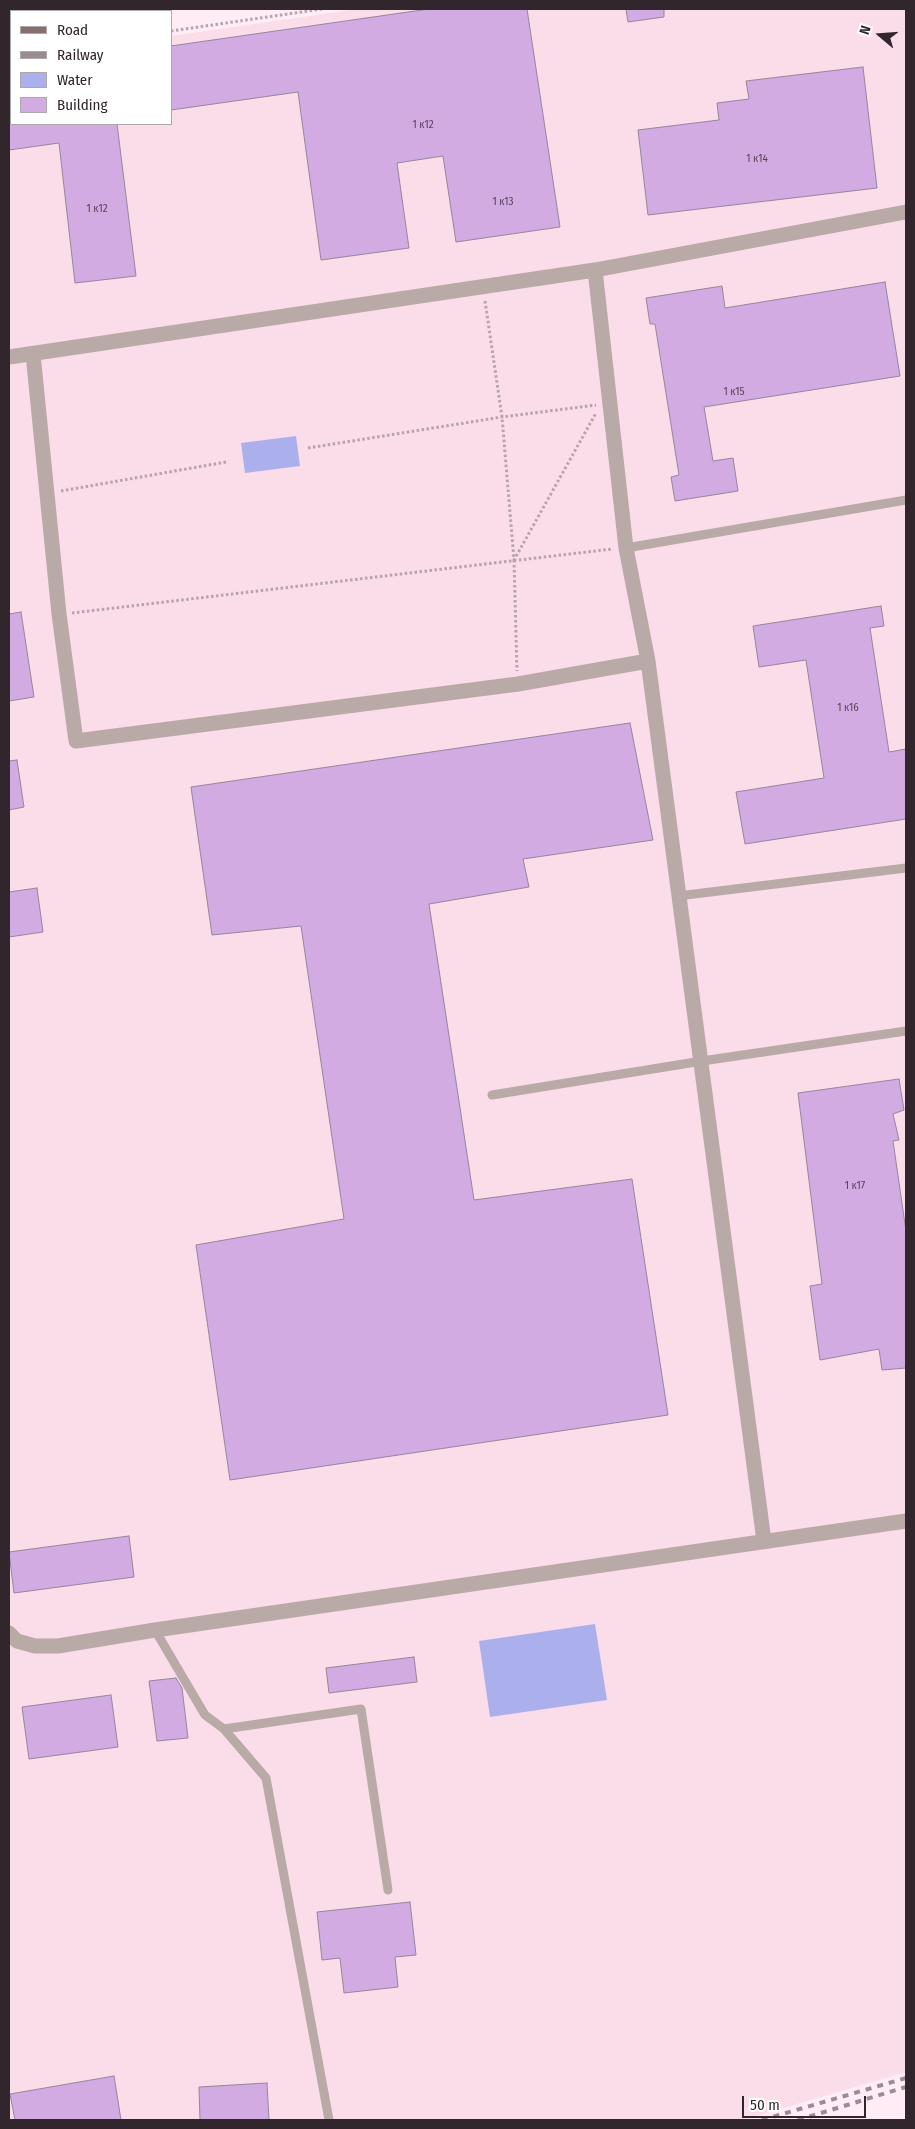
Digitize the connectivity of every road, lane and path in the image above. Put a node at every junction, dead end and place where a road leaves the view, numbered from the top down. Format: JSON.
{"nodes":[{"id":1,"x":322,"y":9,"type":"edge"},
{"id":2,"x":172,"y":30,"type":"edge"},
{"id":3,"x":906,"y":212,"type":"edge"},
{"id":4,"x":594,"y":270,"type":"junction"},
{"id":5,"x":483,"y":286,"type":"junction"},
{"id":6,"x":34,"y":354,"type":"junction"},
{"id":7,"x":9,"y":357,"type":"edge"},
{"id":8,"x":502,"y":417,"type":"junction"},
{"id":9,"x":308,"y":448,"type":"dead end"},
{"id":10,"x":226,"y":462,"type":"dead end"},
{"id":11,"x":47,"y":493,"type":"junction"},
{"id":12,"x":906,"y":500,"type":"edge"},
{"id":13,"x":626,"y":548,"type":"junction"},
{"id":14,"x":514,"y":560,"type":"junction"},
{"id":15,"x":59,"y":614,"type":"junction"},
{"id":16,"x":648,"y":661,"type":"junction"},
{"id":17,"x":518,"y":684,"type":"junction"},
{"id":18,"x":906,"y":868,"type":"edge"},
{"id":19,"x":678,"y":896,"type":"junction"},
{"id":20,"x":906,"y":1031,"type":"edge"},
{"id":21,"x":702,"y":1061,"type":"junction"},
{"id":22,"x":492,"y":1095,"type":"dead end"},
{"id":23,"x":906,"y":1521,"type":"edge"},
{"id":24,"x":764,"y":1541,"type":"junction"},
{"id":25,"x":155,"y":1630,"type":"junction"},
{"id":26,"x":9,"y":1633,"type":"edge"},
{"id":27,"x":224,"y":1729,"type":"junction"},
{"id":28,"x":388,"y":1890,"type":"dead end"},
{"id":29,"x":329,"y":2120,"type":"edge"}],
"edges":[{"from":1,"to":2,"type":"path"},
{"from":3,"to":4,"type":"street"},
{"from":4,"to":5,"type":"street"},
{"from":4,"to":13,"type":"street"},
{"from":5,"to":6,"type":"street"},
{"from":5,"to":8,"type":"path"},
{"from":6,"to":7,"type":"street"},
{"from":6,"to":11,"type":"street"},
{"from":8,"to":9,"type":"path"},
{"from":8,"to":14,"type":"path"},
{"from":8,"to":14,"type":"path"},
{"from":10,"to":11,"type":"path"},
{"from":11,"to":15,"type":"street"},
{"from":12,"to":13,"type":"lane"},
{"from":13,"to":14,"type":"path"},
{"from":13,"to":16,"type":"street"},
{"from":14,"to":15,"type":"path"},
{"from":14,"to":17,"type":"path"},
{"from":15,"to":17,"type":"street"},
{"from":16,"to":17,"type":"street"},
{"from":16,"to":19,"type":"street"},
{"from":18,"to":19,"type":"lane"},
{"from":19,"to":21,"type":"street"},
{"from":20,"to":21,"type":"lane"},
{"from":21,"to":22,"type":"lane"},
{"from":21,"to":24,"type":"street"},
{"from":23,"to":24,"type":"street"},
{"from":24,"to":25,"type":"street"},
{"from":25,"to":26,"type":"street"},
{"from":25,"to":27,"type":"lane"},
{"from":27,"to":28,"type":"lane"},
{"from":27,"to":29,"type":"lane"}]}
